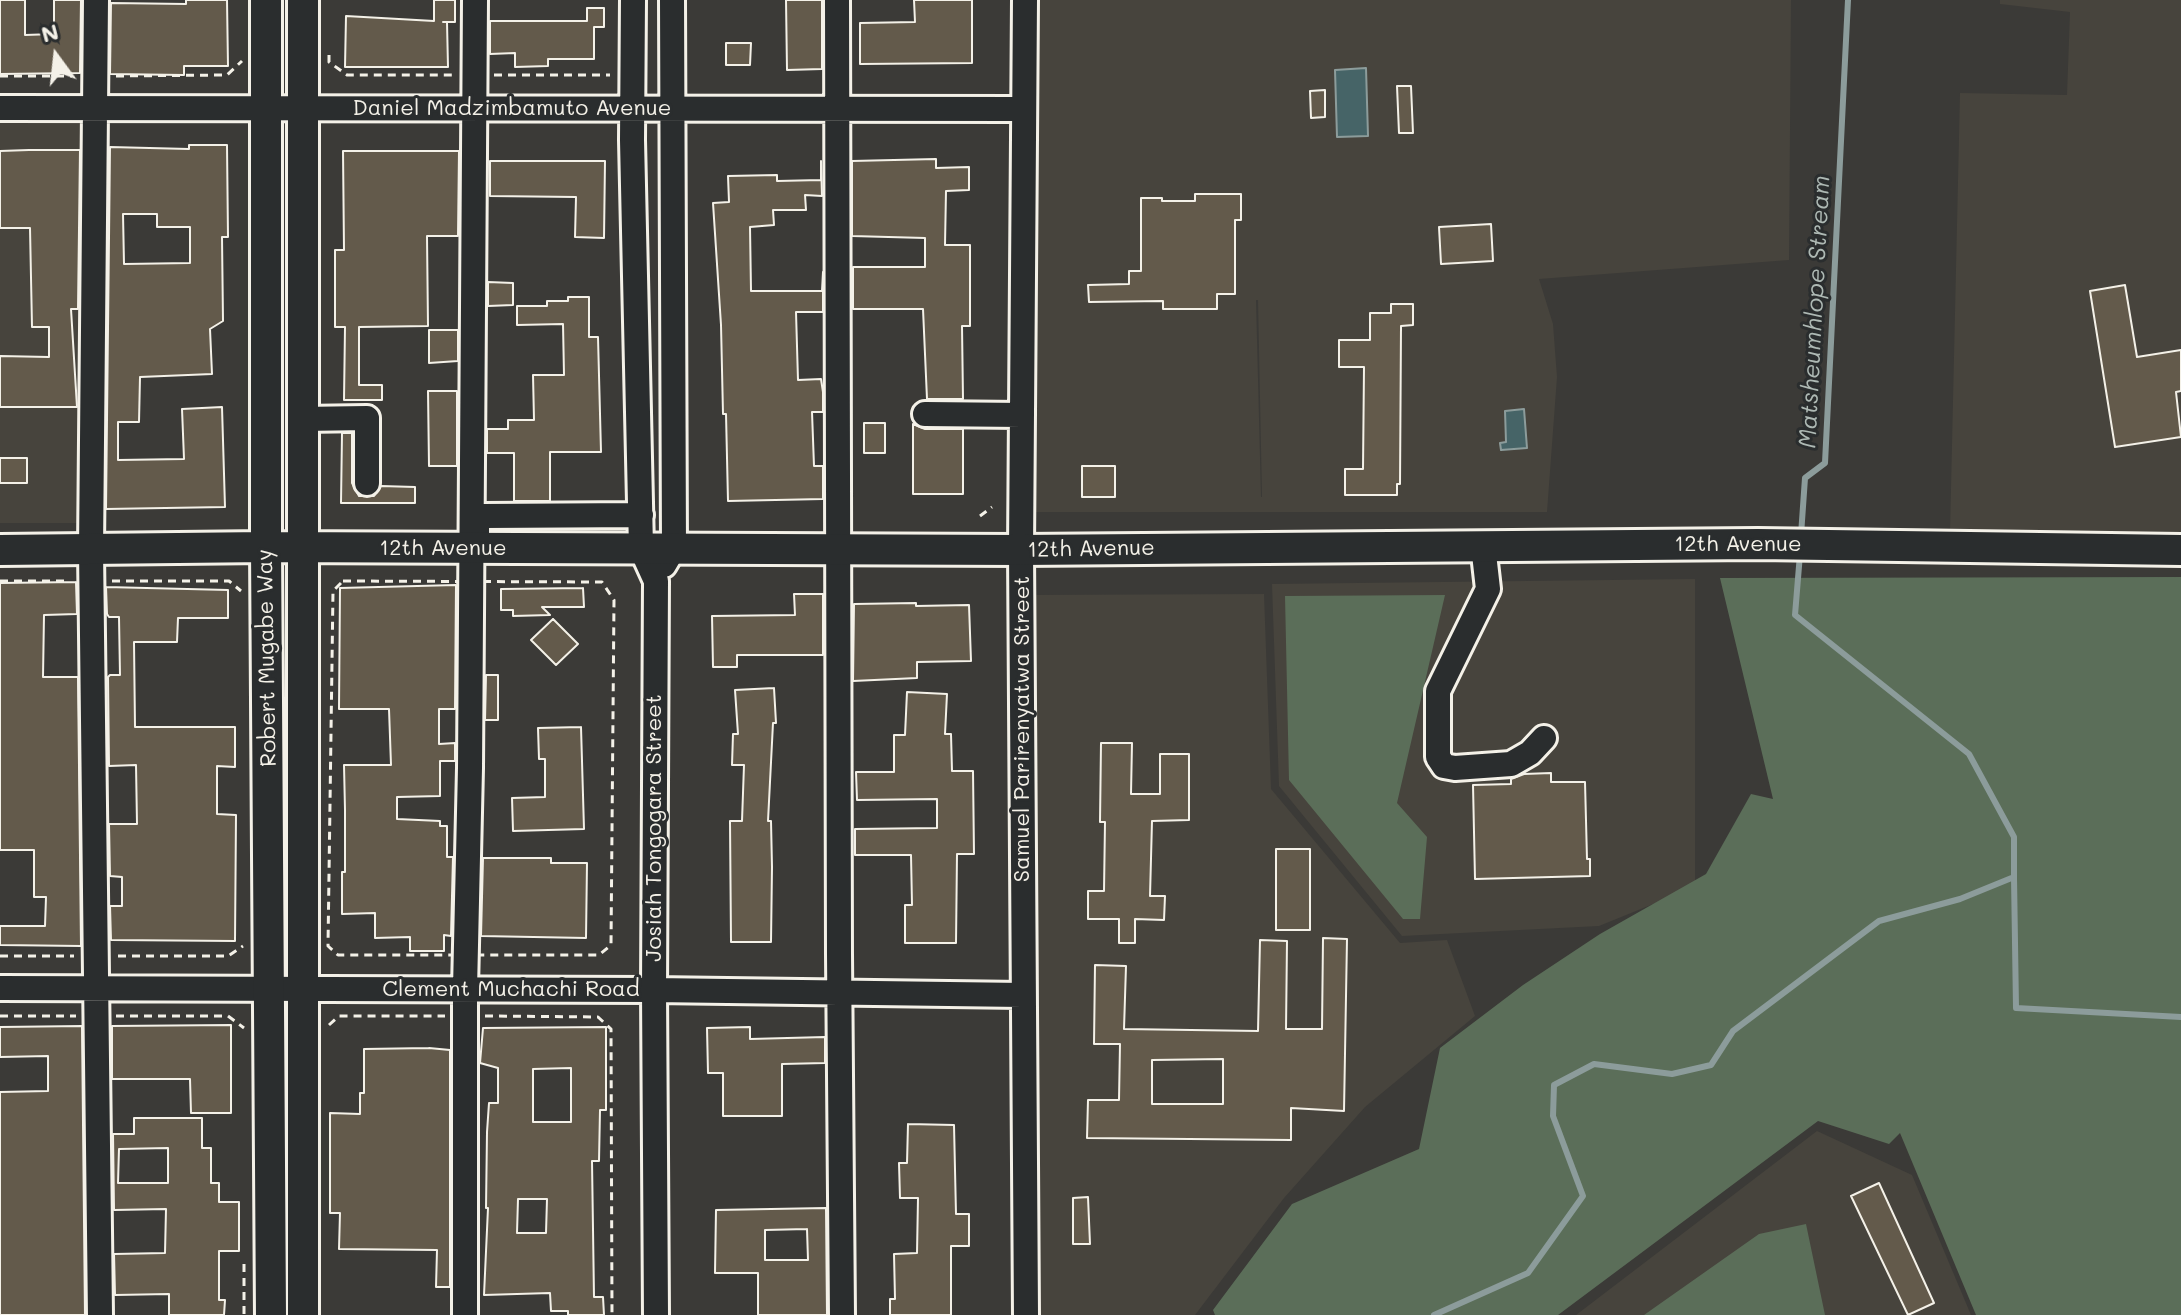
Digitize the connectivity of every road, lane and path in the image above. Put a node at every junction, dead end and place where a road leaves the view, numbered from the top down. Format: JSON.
{"nodes":[{"id":1,"x":96,"y":0,"type":"edge"},
{"id":2,"x":266,"y":0,"type":"edge"},
{"id":3,"x":303,"y":0,"type":"edge"},
{"id":4,"x":475,"y":0,"type":"edge"},
{"id":5,"x":633,"y":0,"type":"edge"},
{"id":6,"x":672,"y":0,"type":"edge"},
{"id":7,"x":837,"y":0,"type":"edge"},
{"id":8,"x":1025,"y":0,"type":"edge"},
{"id":9,"x":329,"y":47,"type":"dead end"},
{"id":10,"x":242,"y":62,"type":"dead end"},
{"id":11,"x":476,"y":75,"type":"junction"},
{"id":12,"x":611,"y":75,"type":"dead end"},
{"id":13,"x":0,"y":76,"type":"edge"},
{"id":14,"x":95,"y":76,"type":"junction"},
{"id":15,"x":476,"y":107,"type":"junction"},
{"id":16,"x":0,"y":108,"type":"edge"},
{"id":17,"x":95,"y":108,"type":"junction"},
{"id":18,"x":632,"y":108,"type":"junction"},
{"id":19,"x":672,"y":108,"type":"junction"},
{"id":20,"x":266,"y":109,"type":"junction"},
{"id":21,"x":303,"y":109,"type":"junction"},
{"id":22,"x":838,"y":109,"type":"junction"},
{"id":23,"x":1023,"y":109,"type":"junction"},
{"id":24,"x":925,"y":414,"type":"dead end"},
{"id":25,"x":1022,"y":415,"type":"junction"},
{"id":26,"x":302,"y":419,"type":"junction"},
{"id":27,"x":367,"y":483,"type":"dead end"},
{"id":28,"x":992,"y":507,"type":"dead end"},
{"id":29,"x":562,"y":515,"type":"junction"},
{"id":30,"x":641,"y":515,"type":"junction"},
{"id":31,"x":980,"y":516,"type":"dead end"},
{"id":32,"x":1483,"y":545,"type":"junction"},
{"id":33,"x":266,"y":547,"type":"junction"},
{"id":34,"x":302,"y":548,"type":"junction"},
{"id":35,"x":641,"y":548,"type":"junction"},
{"id":36,"x":674,"y":548,"type":"junction"},
{"id":37,"x":838,"y":548,"type":"junction"},
{"id":38,"x":474,"y":549,"type":"junction"},
{"id":39,"x":565,"y":549,"type":"junction"},
{"id":40,"x":0,"y":550,"type":"edge"},
{"id":41,"x":91,"y":550,"type":"junction"},
{"id":42,"x":1021,"y":550,"type":"junction"},
{"id":43,"x":2181,"y":550,"type":"edge"},
{"id":44,"x":229,"y":581,"type":"dead end"},
{"id":45,"x":656,"y":581,"type":"junction"},
{"id":46,"x":242,"y":592,"type":"dead end"},
{"id":47,"x":1544,"y":738,"type":"dead end"},
{"id":48,"x":243,"y":946,"type":"dead end"},
{"id":49,"x":0,"y":956,"type":"edge"},
{"id":50,"x":98,"y":956,"type":"junction"},
{"id":51,"x":0,"y":988,"type":"edge"},
{"id":52,"x":98,"y":988,"type":"junction"},
{"id":53,"x":271,"y":989,"type":"junction"},
{"id":54,"x":303,"y":989,"type":"junction"},
{"id":55,"x":465,"y":989,"type":"junction"},
{"id":56,"x":654,"y":990,"type":"junction"},
{"id":57,"x":839,"y":993,"type":"junction"},
{"id":58,"x":1022,"y":995,"type":"junction"},
{"id":59,"x":0,"y":1016,"type":"edge"},
{"id":60,"x":98,"y":1016,"type":"junction"},
{"id":61,"x":465,"y":1016,"type":"junction"},
{"id":62,"x":244,"y":1027,"type":"dead end"},
{"id":63,"x":327,"y":1027,"type":"dead end"},
{"id":64,"x":244,"y":1251,"type":"dead end"},
{"id":65,"x":100,"y":1315,"type":"edge"},
{"id":66,"x":244,"y":1315,"type":"edge"},
{"id":67,"x":271,"y":1315,"type":"edge"},
{"id":68,"x":303,"y":1315,"type":"edge"},
{"id":69,"x":465,"y":1315,"type":"edge"},
{"id":70,"x":612,"y":1315,"type":"edge"},
{"id":71,"x":656,"y":1315,"type":"edge"},
{"id":72,"x":842,"y":1315,"type":"edge"},
{"id":73,"x":1026,"y":1315,"type":"edge"}],
"edges":[{"from":1,"to":14,"type":"street"},
{"from":2,"to":20,"type":"main road","name":"Robert Mugabe Way"},
{"from":3,"to":21,"type":"main road","name":"Robert Mugabe Way"},
{"from":4,"to":11,"type":"street"},
{"from":5,"to":18,"type":"street","name":"Josiah Tongogara Street"},
{"from":6,"to":19,"type":"street","name":"Josiah Tongogara Street"},
{"from":7,"to":22,"type":"street"},
{"from":8,"to":23,"type":"street","name":"Samuel Parirenyatwa Street"},
{"from":9,"to":11,"type":"path"},
{"from":10,"to":14,"type":"path"},
{"from":11,"to":12,"type":"path"},
{"from":11,"to":15,"type":"street"},
{"from":13,"to":14,"type":"path"},
{"from":14,"to":17,"type":"street"},
{"from":15,"to":18,"type":"street","name":"Daniel Madzimbamuto Avenue"},
{"from":15,"to":21,"type":"street","name":"Daniel Madzimbamuto Avenue"},
{"from":15,"to":38,"type":"street"},
{"from":16,"to":17,"type":"street","name":"Daniel Madzimbamuto Avenue"},
{"from":17,"to":20,"type":"street","name":"Daniel Madzimbamuto Avenue"},
{"from":17,"to":41,"type":"street"},
{"from":18,"to":19,"type":"street","name":"Daniel Madzimbamuto Avenue"},
{"from":18,"to":30,"type":"street","name":"Josiah Tongogara Street"},
{"from":19,"to":22,"type":"street","name":"Daniel Madzimbamuto Avenue"},
{"from":19,"to":36,"type":"street","name":"Josiah Tongogara Street"},
{"from":20,"to":21,"type":"street","name":"Daniel Madzimbamuto Avenue"},
{"from":20,"to":33,"type":"main road","name":"Robert Mugabe Way"},
{"from":21,"to":26,"type":"main road","name":"Robert Mugabe Way"},
{"from":22,"to":23,"type":"street","name":"Daniel Madzimbamuto Avenue"},
{"from":22,"to":37,"type":"street"},
{"from":23,"to":25,"type":"street","name":"Samuel Parirenyatwa Street"},
{"from":24,"to":25,"type":"street"},
{"from":25,"to":42,"type":"street","name":"Samuel Parirenyatwa Street"},
{"from":26,"to":27,"type":"street"},
{"from":26,"to":34,"type":"main road","name":"Robert Mugabe Way"},
{"from":28,"to":31,"type":"path"},
{"from":29,"to":30,"type":"street"},
{"from":29,"to":38,"type":"street"},
{"from":29,"to":39,"type":"street"},
{"from":30,"to":35,"type":"street","name":"Josiah Tongogara Street"},
{"from":32,"to":42,"type":"main road","name":"12th Avenue"},
{"from":32,"to":43,"type":"main road","name":"12th Avenue"},
{"from":32,"to":47,"type":"street"},
{"from":33,"to":34,"type":"main road","name":"12th Avenue"},
{"from":33,"to":41,"type":"main road","name":"12th Avenue"},
{"from":33,"to":53,"type":"main road","name":"Robert Mugabe Way"},
{"from":34,"to":38,"type":"main road","name":"12th Avenue"},
{"from":34,"to":54,"type":"main road","name":"Robert Mugabe Way"},
{"from":35,"to":36,"type":"main road","name":"12th Avenue"},
{"from":35,"to":39,"type":"main road","name":"12th Avenue"},
{"from":35,"to":45,"type":"street","name":"Josiah Tongogara Street"},
{"from":36,"to":37,"type":"main road","name":"12th Avenue"},
{"from":36,"to":45,"type":"street","name":"Josiah Tongogara Street"},
{"from":37,"to":42,"type":"main road","name":"12th Avenue"},
{"from":37,"to":57,"type":"street"},
{"from":38,"to":39,"type":"main road","name":"12th Avenue"},
{"from":38,"to":55,"type":"street"},
{"from":40,"to":41,"type":"main road","name":"12th Avenue"},
{"from":41,"to":50,"type":"street"},
{"from":42,"to":58,"type":"street","name":"Samuel Parirenyatwa Street"},
{"from":44,"to":46,"type":"path"},
{"from":45,"to":56,"type":"street","name":"Josiah Tongogara Street"},
{"from":48,"to":50,"type":"path"},
{"from":49,"to":50,"type":"path"},
{"from":50,"to":52,"type":"street"},
{"from":51,"to":52,"type":"street","name":"Clement Muchachi Road"},
{"from":52,"to":53,"type":"street","name":"Clement Muchachi Road"},
{"from":52,"to":60,"type":"street"},
{"from":53,"to":54,"type":"street","name":"Clement Muchachi Road"},
{"from":53,"to":67,"type":"main road","name":"Robert Mugabe Way"},
{"from":54,"to":55,"type":"street","name":"Clement Muchachi Road"},
{"from":54,"to":68,"type":"main road","name":"Robert Mugabe Way"},
{"from":55,"to":56,"type":"street","name":"Clement Muchachi Road"},
{"from":55,"to":61,"type":"street"},
{"from":56,"to":57,"type":"street","name":"Clement Muchachi Road"},
{"from":56,"to":71,"type":"street","name":"Josiah Tongogara Street"},
{"from":57,"to":58,"type":"street","name":"Clement Muchachi Road"},
{"from":57,"to":72,"type":"street"},
{"from":58,"to":73,"type":"street","name":"Samuel Parirenyatwa Street"},
{"from":59,"to":60,"type":"path"},
{"from":60,"to":62,"type":"path"},
{"from":60,"to":65,"type":"street"},
{"from":61,"to":63,"type":"path"},
{"from":61,"to":69,"type":"street"},
{"from":61,"to":70,"type":"path"},
{"from":64,"to":66,"type":"path"}]}
